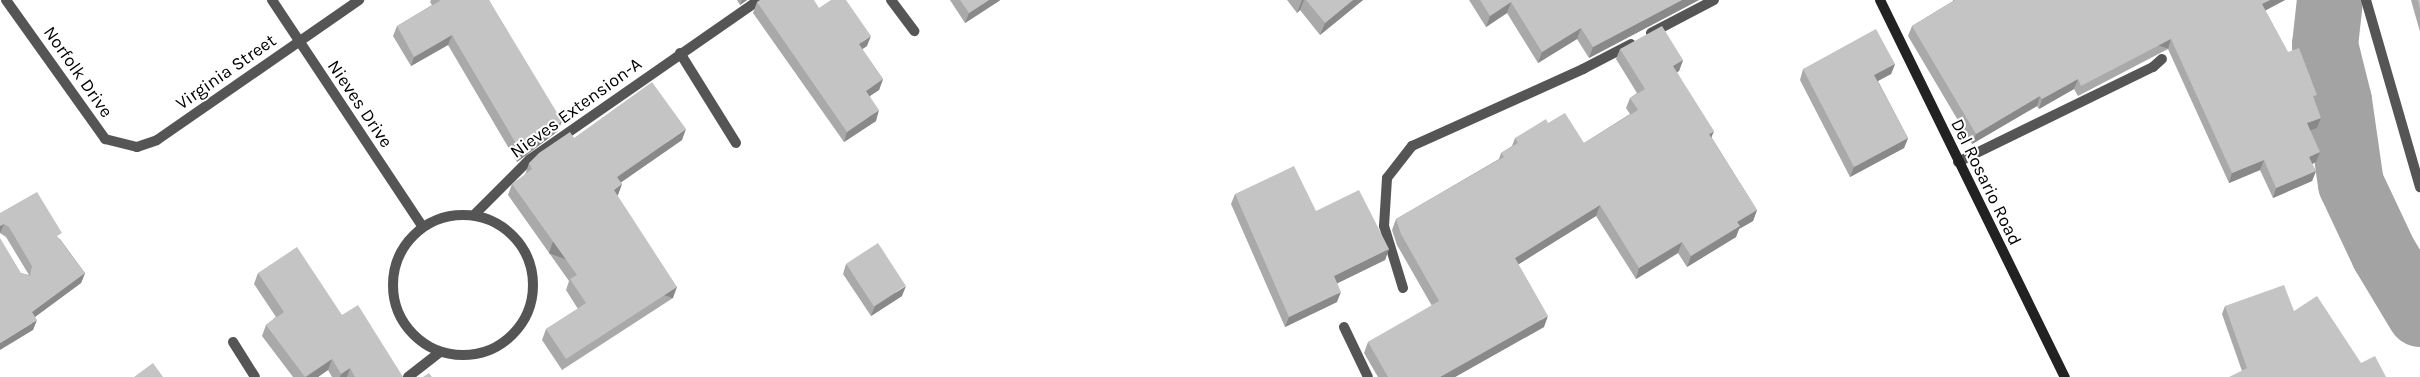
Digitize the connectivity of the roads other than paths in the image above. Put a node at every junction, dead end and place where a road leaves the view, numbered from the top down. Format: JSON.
{"nodes":[{"id":1,"x":6,"y":0,"type":"edge"},
{"id":2,"x":272,"y":0,"type":"edge"},
{"id":3,"x":359,"y":0,"type":"edge"},
{"id":4,"x":758,"y":0,"type":"edge"},
{"id":5,"x":891,"y":0,"type":"edge"},
{"id":6,"x":1714,"y":0,"type":"edge"},
{"id":7,"x":1880,"y":0,"type":"edge"},
{"id":8,"x":2366,"y":0,"type":"edge"},
{"id":9,"x":914,"y":32,"type":"dead end"},
{"id":10,"x":298,"y":41,"type":"junction"},
{"id":11,"x":680,"y":53,"type":"junction"},
{"id":12,"x":2162,"y":59,"type":"edge"},
{"id":13,"x":105,"y":138,"type":"joint"},
{"id":14,"x":736,"y":143,"type":"dead end"},
{"id":15,"x":1958,"y":162,"type":"junction"},
{"id":16,"x":2420,"y":187,"type":"edge"},
{"id":17,"x":474,"y":215,"type":"junction"},
{"id":18,"x":422,"y":226,"type":"junction"},
{"id":19,"x":1403,"y":288,"type":"dead end"},
{"id":20,"x":1344,"y":327,"type":"dead end"},
{"id":21,"x":233,"y":342,"type":"dead end"},
{"id":22,"x":440,"y":352,"type":"junction"},
{"id":23,"x":255,"y":377,"type":"edge"},
{"id":24,"x":408,"y":377,"type":"edge"},
{"id":25,"x":1368,"y":377,"type":"edge"},
{"id":26,"x":2065,"y":377,"type":"edge"}],
"edges":[{"from":1,"to":13,"type":"street","name":"Norfolk Drive"},
{"from":2,"to":10,"type":"street","name":"Nieves Drive"},
{"from":3,"to":10,"type":"street","name":"Virginia Street"},
{"from":4,"to":11,"type":"street","name":"Nieves Extension-A"},
{"from":5,"to":9,"type":"street"},
{"from":6,"to":19,"type":"street"},
{"from":7,"to":15,"type":"main road","name":"Del Rosario Road"},
{"from":8,"to":16,"type":"street"},
{"from":10,"to":13,"type":"street","name":"Virginia Street"},
{"from":10,"to":18,"type":"street","name":"Nieves Drive"},
{"from":11,"to":14,"type":"street"},
{"from":11,"to":17,"type":"street","name":"Nieves Extension-A"},
{"from":12,"to":15,"type":"street"},
{"from":15,"to":26,"type":"main road","name":"Del Rosario Road"},
{"from":17,"to":18,"type":"street"},
{"from":17,"to":22,"type":"street"},
{"from":18,"to":22,"type":"street"},
{"from":20,"to":25,"type":"street"},
{"from":21,"to":23,"type":"street"},
{"from":22,"to":24,"type":"street"}]}
